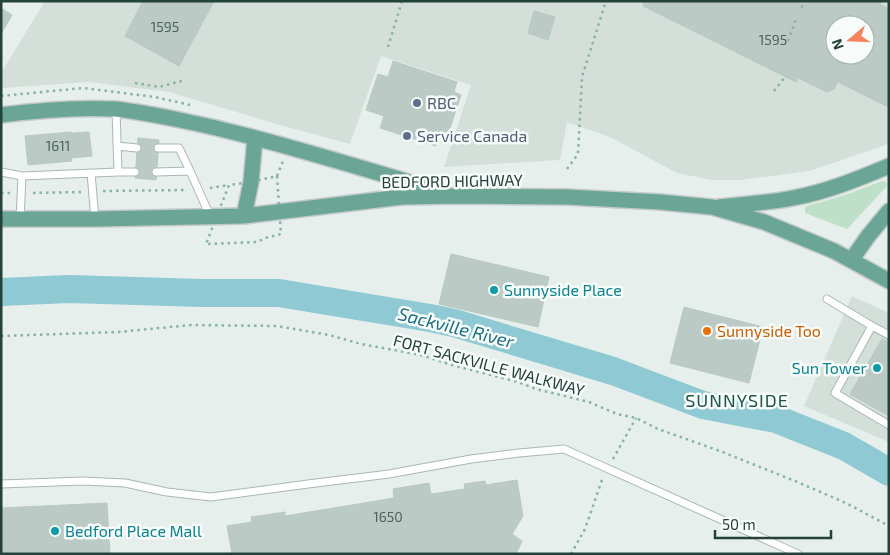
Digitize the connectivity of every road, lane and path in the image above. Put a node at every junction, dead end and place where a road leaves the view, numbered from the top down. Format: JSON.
{"nodes":[{"id":1,"x":402,"y":1,"type":"edge"},
{"id":2,"x":606,"y":1,"type":"edge"},
{"id":3,"x":801,"y":6,"type":"dead end"},
{"id":4,"x":805,"y":8,"type":"dead end"},
{"id":5,"x":796,"y":19,"type":"dead end"},
{"id":6,"x":788,"y":41,"type":"dead end"},
{"id":7,"x":388,"y":47,"type":"dead end"},
{"id":8,"x":785,"y":77,"type":"dead end"},
{"id":9,"x":184,"y":80,"type":"dead end"},
{"id":10,"x":135,"y":83,"type":"dead end"},
{"id":11,"x":83,"y":88,"type":"dead end"},
{"id":12,"x":774,"y":91,"type":"dead end"},
{"id":13,"x":1,"y":96,"type":"edge"},
{"id":14,"x":116,"y":110,"type":"junction"},
{"id":15,"x":1,"y":115,"type":"edge"},
{"id":16,"x":255,"y":138,"type":"junction"},
{"id":17,"x":117,"y":146,"type":"junction"},
{"id":18,"x":137,"y":148,"type":"dead end"},
{"id":19,"x":158,"y":148,"type":"dead end"},
{"id":20,"x":889,"y":166,"type":"edge"},
{"id":21,"x":567,"y":169,"type":"dead end"},
{"id":22,"x":190,"y":171,"type":"junction"},
{"id":23,"x":1,"y":172,"type":"edge"},
{"id":24,"x":118,"y":172,"type":"junction"},
{"id":25,"x":135,"y":172,"type":"dead end"},
{"id":26,"x":156,"y":172,"type":"dead end"},
{"id":27,"x":91,"y":173,"type":"junction"},
{"id":28,"x":22,"y":176,"type":"junction"},
{"id":29,"x":229,"y":185,"type":"dead end"},
{"id":30,"x":198,"y":190,"type":"junction"},
{"id":31,"x":93,"y":192,"type":"junction"},
{"id":32,"x":1,"y":193,"type":"edge"},
{"id":33,"x":22,"y":193,"type":"junction"},
{"id":34,"x":455,"y":196,"type":"junction"},
{"id":35,"x":712,"y":207,"type":"junction"},
{"id":36,"x":889,"y":211,"type":"edge"},
{"id":37,"x":244,"y":216,"type":"junction"},
{"id":38,"x":210,"y":217,"type":"junction"},
{"id":39,"x":1,"y":219,"type":"edge"},
{"id":40,"x":20,"y":219,"type":"junction"},
{"id":41,"x":95,"y":219,"type":"junction"},
{"id":42,"x":852,"y":259,"type":"junction"},
{"id":43,"x":889,"y":281,"type":"edge"},
{"id":44,"x":827,"y":299,"type":"dead end"},
{"id":45,"x":872,"y":326,"type":"junction"},
{"id":46,"x":889,"y":335,"type":"edge"},
{"id":47,"x":1,"y":336,"type":"edge"},
{"id":48,"x":636,"y":418,"type":"junction"},
{"id":49,"x":889,"y":425,"type":"edge"},
{"id":50,"x":608,"y":469,"type":"junction"},
{"id":51,"x":1,"y":484,"type":"edge"},
{"id":52,"x":889,"y":526,"type":"edge"},
{"id":53,"x":572,"y":554,"type":"edge"},
{"id":54,"x":798,"y":554,"type":"edge"}],
"edges":[{"from":1,"to":7,"type":"path"},
{"from":2,"to":21,"type":"path"},
{"from":3,"to":4,"type":"path"},
{"from":5,"to":6,"type":"path"},
{"from":8,"to":12,"type":"path"},
{"from":9,"to":10,"type":"path"},
{"from":11,"to":13,"type":"path"},
{"from":14,"to":15,"type":"main road"},
{"from":14,"to":16,"type":"main road"},
{"from":14,"to":17,"type":"lane"},
{"from":16,"to":34,"type":"main road"},
{"from":16,"to":37,"type":"main road"},
{"from":17,"to":18,"type":"lane"},
{"from":17,"to":24,"type":"lane"},
{"from":19,"to":22,"type":"lane"},
{"from":20,"to":35,"type":"main road"},
{"from":22,"to":26,"type":"lane"},
{"from":22,"to":30,"type":"lane"},
{"from":23,"to":28,"type":"lane"},
{"from":24,"to":25,"type":"lane"},
{"from":24,"to":27,"type":"lane"},
{"from":27,"to":28,"type":"lane"},
{"from":27,"to":31,"type":"lane"},
{"from":28,"to":33,"type":"lane"},
{"from":29,"to":30,"type":"path"},
{"from":30,"to":31,"type":"path"},
{"from":30,"to":38,"type":"lane"},
{"from":31,"to":33,"type":"path"},
{"from":31,"to":41,"type":"lane"},
{"from":32,"to":33,"type":"path"},
{"from":33,"to":40,"type":"lane"},
{"from":34,"to":35,"type":"main road","name":"BEDFORD HIGHWAY"},
{"from":34,"to":37,"type":"main road","name":"BEDFORD HIGHWAY"},
{"from":35,"to":42,"type":"main road","name":"BEDFORD HIGHWAY"},
{"from":36,"to":42,"type":"main road"},
{"from":37,"to":38,"type":"main road","name":"BEDFORD HIGHWAY"},
{"from":38,"to":41,"type":"main road","name":"BEDFORD HIGHWAY"},
{"from":39,"to":40,"type":"main road","name":"BEDFORD HIGHWAY"},
{"from":40,"to":41,"type":"main road","name":"BEDFORD HIGHWAY"},
{"from":42,"to":43,"type":"main road","name":"BEDFORD HIGHWAY"},
{"from":44,"to":45,"type":"lane"},
{"from":45,"to":46,"type":"lane"},
{"from":45,"to":49,"type":"lane"},
{"from":47,"to":48,"type":"path","name":"FORT SACKVILLE WALKWAY"},
{"from":48,"to":50,"type":"path"},
{"from":48,"to":52,"type":"path","name":"FORT SACKVILLE WALKWAY"},
{"from":50,"to":51,"type":"lane"},
{"from":50,"to":53,"type":"path"},
{"from":50,"to":54,"type":"lane"}]}
